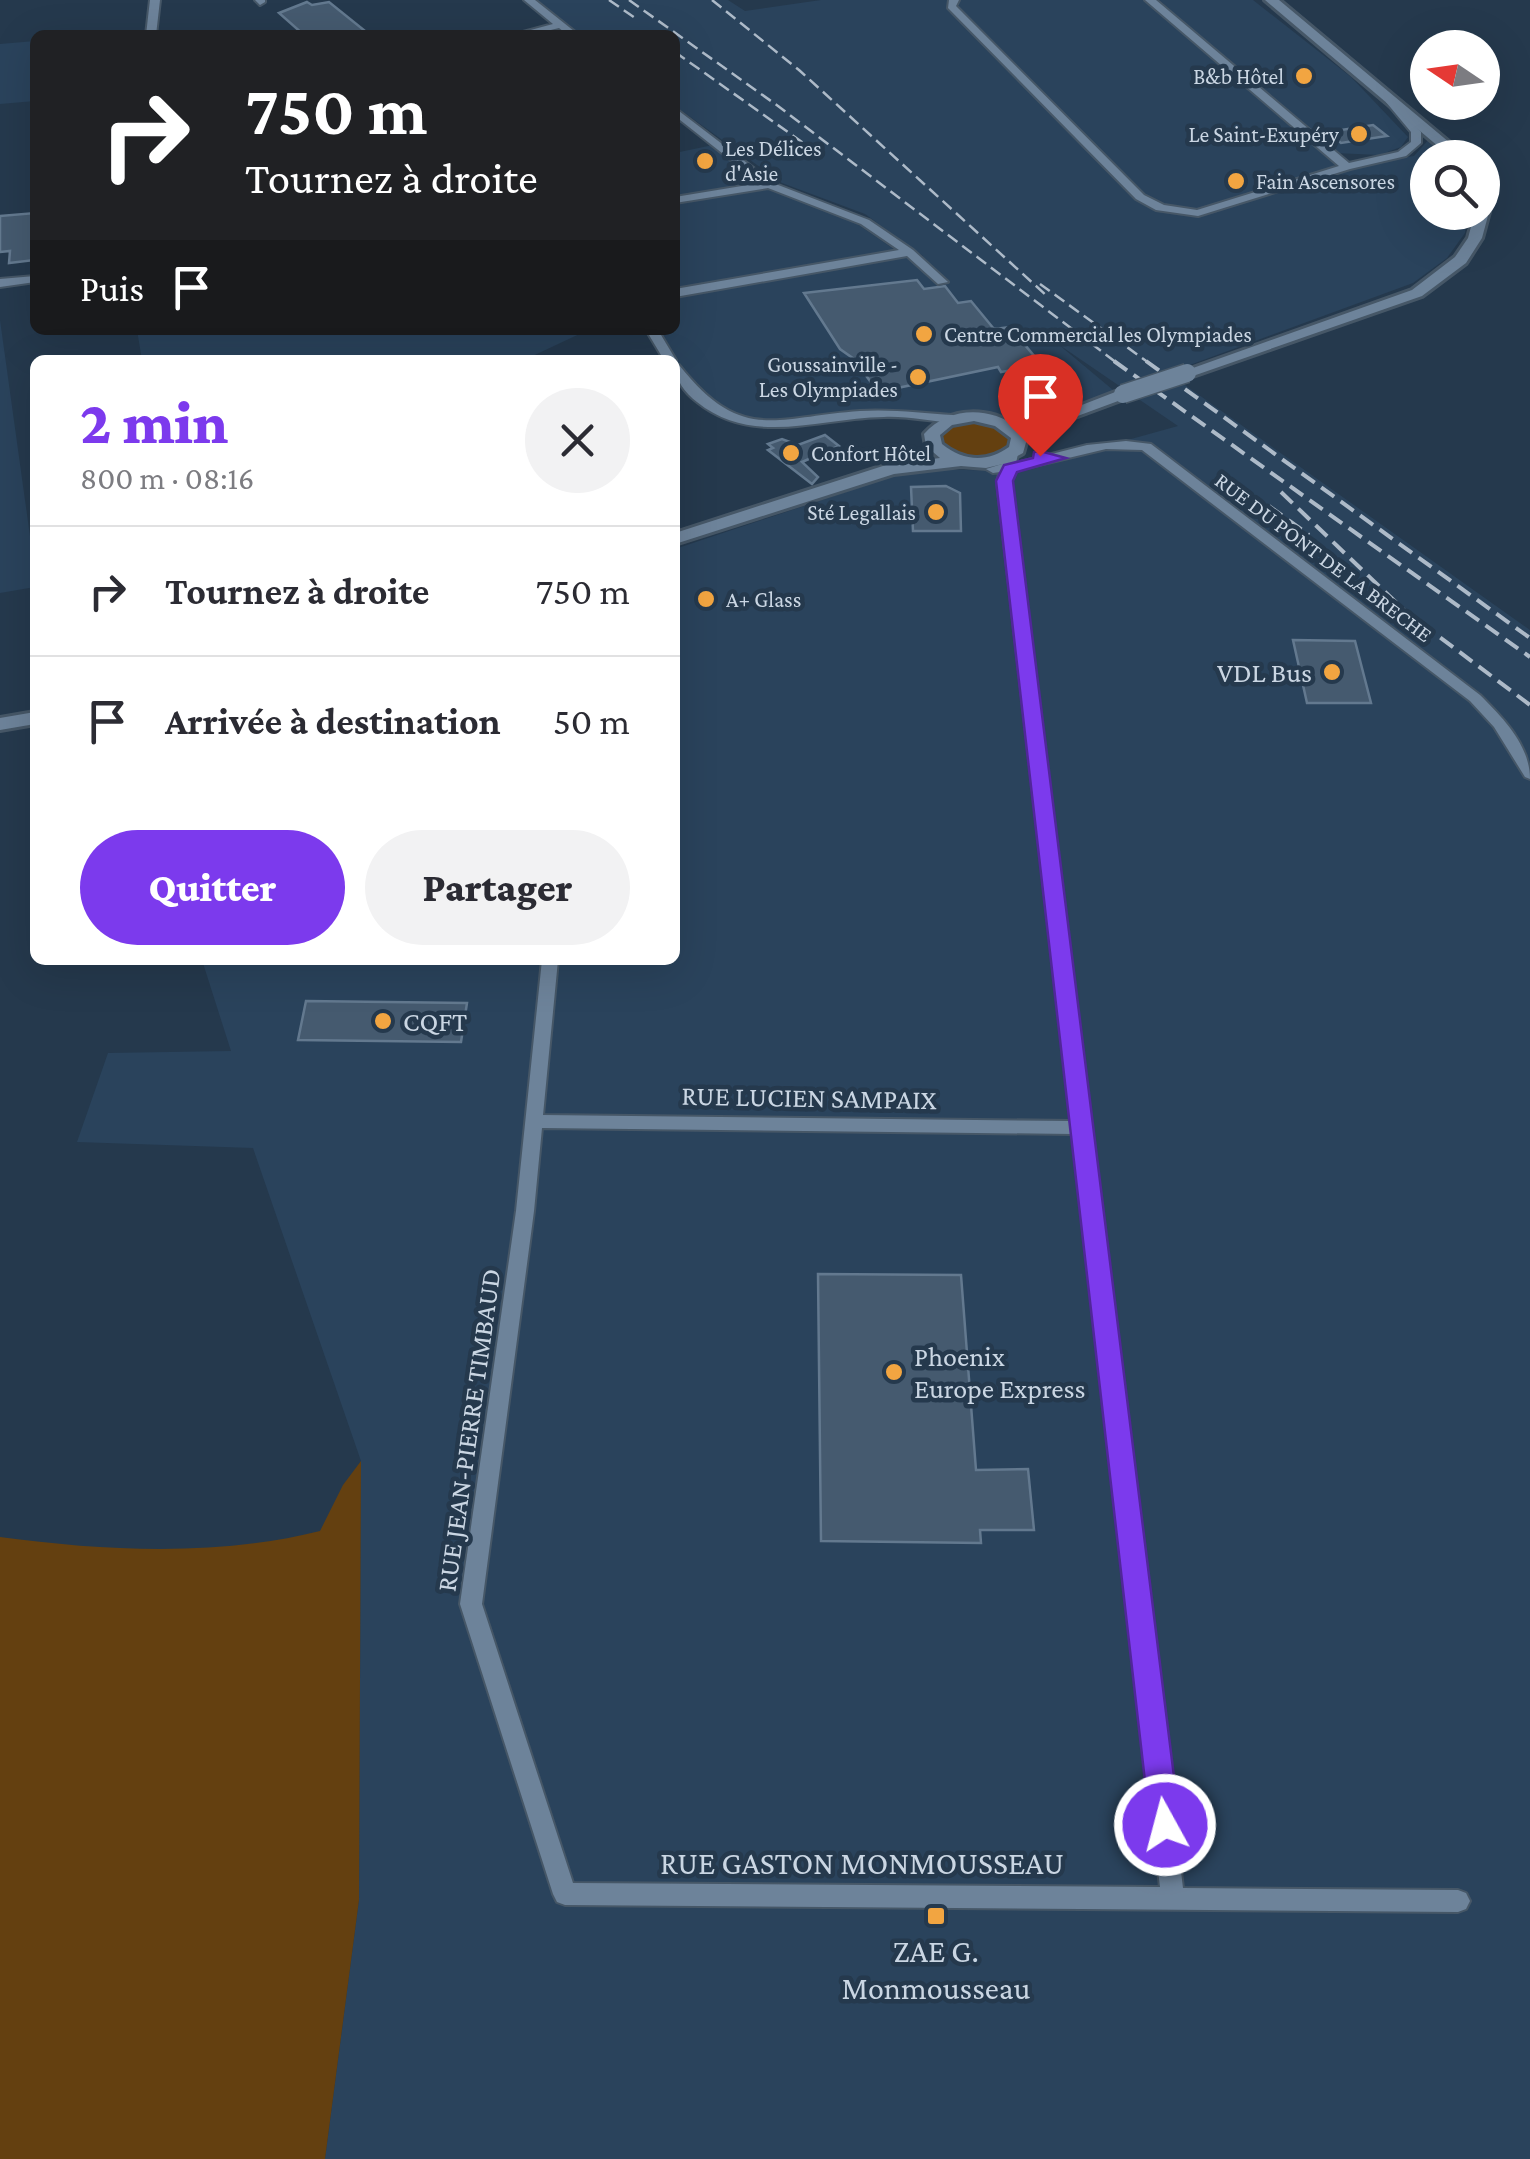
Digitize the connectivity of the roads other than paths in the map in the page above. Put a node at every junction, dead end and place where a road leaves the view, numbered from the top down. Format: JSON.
{"nodes":[{"id":1,"x":155,"y":0,"type":"edge"},
{"id":2,"x":529,"y":0,"type":"edge"},
{"id":3,"x":954,"y":0,"type":"edge"},
{"id":4,"x":1150,"y":0,"type":"edge"},
{"id":5,"x":1271,"y":0,"type":"edge"},
{"id":6,"x":560,"y":25,"type":"junction"},
{"id":7,"x":151,"y":30,"type":"edge"},
{"id":8,"x":538,"y":30,"type":"edge"},
{"id":9,"x":567,"y":30,"type":"edge"},
{"id":10,"x":1380,"y":88,"type":"junction"},
{"id":11,"x":680,"y":115,"type":"edge"},
{"id":12,"x":1440,"y":140,"type":"edge"},
{"id":13,"x":1347,"y":166,"type":"junction"},
{"id":14,"x":769,"y":185,"type":"junction"},
{"id":15,"x":680,"y":199,"type":"edge"},
{"id":16,"x":1478,"y":230,"type":"edge"},
{"id":17,"x":909,"y":252,"type":"junction"},
{"id":18,"x":30,"y":279,"type":"edge"},
{"id":19,"x":0,"y":282,"type":"edge"},
{"id":20,"x":942,"y":282,"type":"dead end"},
{"id":21,"x":680,"y":292,"type":"edge"},
{"id":22,"x":680,"y":375,"type":"edge"},
{"id":23,"x":1104,"y":400,"type":"junction"},
{"id":24,"x":908,"y":417,"type":"junction"},
{"id":25,"x":953,"y":419,"type":"junction"},
{"id":26,"x":995,"y":420,"type":"junction"},
{"id":27,"x":932,"y":438,"type":"junction"},
{"id":28,"x":1058,"y":458,"type":"junction"},
{"id":29,"x":1005,"y":460,"type":"junction"},
{"id":30,"x":961,"y":461,"type":"junction"},
{"id":31,"x":866,"y":476,"type":"junction"},
{"id":32,"x":680,"y":537,"type":"edge"},
{"id":33,"x":30,"y":719,"type":"edge"},
{"id":34,"x":0,"y":724,"type":"edge"},
{"id":35,"x":1530,"y":774,"type":"edge"},
{"id":36,"x":550,"y":965,"type":"edge"},
{"id":37,"x":535,"y":1121,"type":"junction"},
{"id":38,"x":1082,"y":1128,"type":"junction"},
{"id":39,"x":565,"y":1894,"type":"joint"},
{"id":40,"x":1173,"y":1898,"type":"junction"},
{"id":41,"x":1458,"y":1900,"type":"dead end"}],
"edges":[{"from":1,"to":7,"type":"street"},
{"from":2,"to":6,"type":"street"},
{"from":3,"to":13,"type":"street"},
{"from":4,"to":13,"type":"street"},
{"from":5,"to":10,"type":"main road"},
{"from":6,"to":8,"type":"street"},
{"from":6,"to":9,"type":"street"},
{"from":10,"to":12,"type":"main road"},
{"from":10,"to":13,"type":"street"},
{"from":11,"to":14,"type":"street"},
{"from":14,"to":15,"type":"street"},
{"from":14,"to":17,"type":"street"},
{"from":16,"to":23,"type":"main road","bridge":true},
{"from":17,"to":20,"type":"street"},
{"from":17,"to":21,"type":"street"},
{"from":18,"to":19,"type":"street"},
{"from":22,"to":24,"type":"street"},
{"from":23,"to":26,"type":"main road"},
{"from":23,"to":29,"type":"main road"},
{"from":24,"to":25,"type":"street"},
{"from":24,"to":27,"type":"street"},
{"from":25,"to":26,"type":"main road"},
{"from":25,"to":27,"type":"main road"},
{"from":26,"to":29,"type":"main road"},
{"from":27,"to":30,"type":"main road"},
{"from":27,"to":31,"type":"main road"},
{"from":28,"to":29,"type":"street","name":"RUE DU PONT DE LA BRECHE"},
{"from":28,"to":29,"type":"street"},
{"from":28,"to":35,"type":"street","name":"RUE DU PONT DE LA BRECHE"},
{"from":29,"to":30,"type":"main road"},
{"from":29,"to":38,"type":"street"},
{"from":30,"to":31,"type":"main road"},
{"from":31,"to":32,"type":"main road"},
{"from":33,"to":34,"type":"main road"},
{"from":36,"to":37,"type":"street","name":"RUE JEAN-PIERRE TIMBAUD"},
{"from":37,"to":38,"type":"street","name":"RUE LUCIEN SAMPAIX"},
{"from":37,"to":39,"type":"street","name":"RUE JEAN-PIERRE TIMBAUD"},
{"from":38,"to":40,"type":"street"},
{"from":39,"to":40,"type":"street","name":"RUE GASTON MONMOUSSEAU"},
{"from":40,"to":41,"type":"street","name":"RUE GASTON MONMOUSSEAU"}]}
